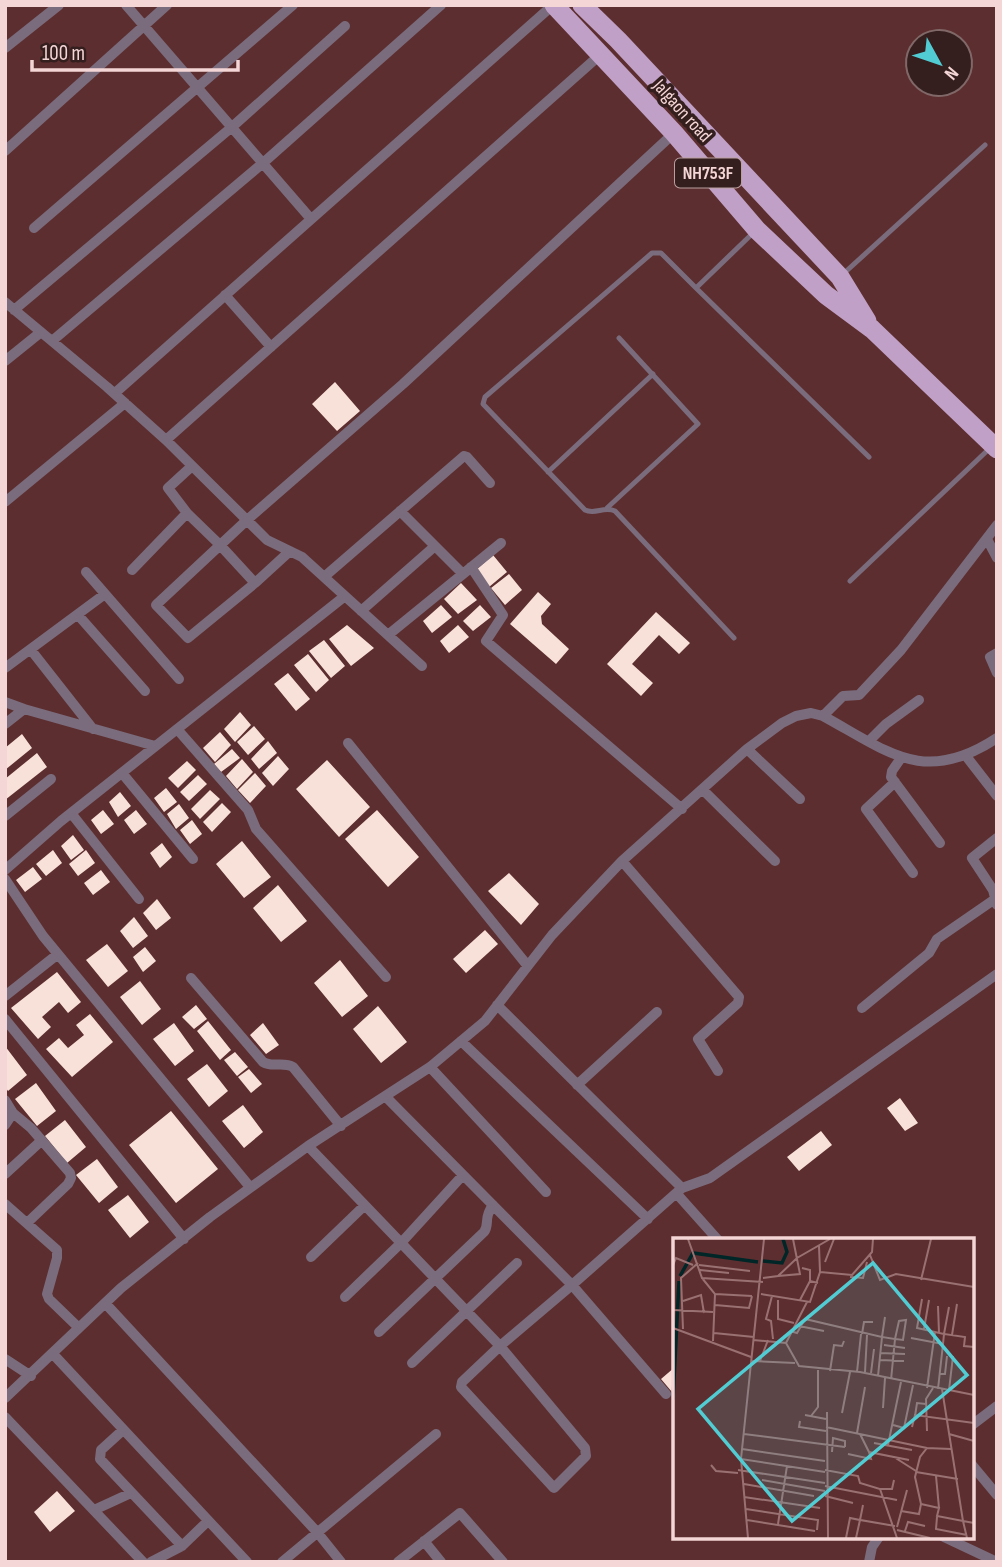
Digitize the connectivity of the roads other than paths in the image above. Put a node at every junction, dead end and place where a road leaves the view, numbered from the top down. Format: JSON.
{"nodes":[{"id":1,"x":59,"y":5,"type":"edge"},
{"id":2,"x":126,"y":5,"type":"edge"},
{"id":3,"x":167,"y":5,"type":"edge"},
{"id":4,"x":293,"y":5,"type":"edge"},
{"id":5,"x":441,"y":5,"type":"edge"},
{"id":6,"x":553,"y":5,"type":"edge"},
{"id":7,"x":582,"y":5,"type":"edge"},
{"id":8,"x":144,"y":26,"type":"junction"},
{"id":9,"x":345,"y":26,"type":"dead end"},
{"id":10,"x":5,"y":48,"type":"edge"},
{"id":11,"x":601,"y":54,"type":"junction"},
{"id":12,"x":195,"y":88,"type":"junction"},
{"id":13,"x":232,"y":127,"type":"junction"},
{"id":14,"x":674,"y":132,"type":"junction"},
{"id":15,"x":985,"y":145,"type":"dead end"},
{"id":16,"x":5,"y":150,"type":"edge"},
{"id":17,"x":263,"y":163,"type":"junction"},
{"id":18,"x":311,"y":219,"type":"junction"},
{"id":19,"x":34,"y":228,"type":"dead end"},
{"id":20,"x":757,"y":230,"type":"junction"},
{"id":21,"x":840,"y":277,"type":"junction"},
{"id":22,"x":696,"y":288,"type":"junction"},
{"id":23,"x":225,"y":295,"type":"junction"},
{"id":24,"x":10,"y":306,"type":"edge"},
{"id":25,"x":872,"y":329,"type":"junction"},
{"id":26,"x":41,"y":332,"type":"junction"},
{"id":27,"x":619,"y":338,"type":"dead end"},
{"id":28,"x":52,"y":341,"type":"junction"},
{"id":29,"x":271,"y":347,"type":"junction"},
{"id":30,"x":5,"y":361,"type":"edge"},
{"id":31,"x":653,"y":374,"type":"junction"},
{"id":32,"x":114,"y":393,"type":"junction"},
{"id":33,"x":125,"y":403,"type":"junction"},
{"id":34,"x":166,"y":440,"type":"junction"},
{"id":35,"x":995,"y":447,"type":"edge"},
{"id":36,"x":869,"y":457,"type":"dead end"},
{"id":37,"x":192,"y":466,"type":"junction"},
{"id":38,"x":548,"y":472,"type":"junction"},
{"id":39,"x":490,"y":483,"type":"dead end"},
{"id":40,"x":5,"y":502,"type":"edge"},
{"id":41,"x":607,"y":508,"type":"junction"},
{"id":42,"x":400,"y":511,"type":"junction"},
{"id":43,"x":187,"y":513,"type":"junction"},
{"id":44,"x":247,"y":520,"type":"junction"},
{"id":45,"x":997,"y":526,"type":"edge"},
{"id":46,"x":986,"y":539,"type":"junction"},
{"id":47,"x":501,"y":542,"type":"dead end"},
{"id":48,"x":220,"y":545,"type":"junction"},
{"id":49,"x":435,"y":547,"type":"junction"},
{"id":50,"x":289,"y":551,"type":"junction"},
{"id":51,"x":997,"y":558,"type":"edge"},
{"id":52,"x":132,"y":570,"type":"dead end"},
{"id":53,"x":467,"y":570,"type":"junction"},
{"id":54,"x":86,"y":572,"type":"dead end"},
{"id":55,"x":324,"y":577,"type":"junction"},
{"id":56,"x":850,"y":581,"type":"dead end"},
{"id":57,"x":256,"y":583,"type":"junction"},
{"id":58,"x":105,"y":594,"type":"junction"},
{"id":59,"x":345,"y":596,"type":"junction"},
{"id":60,"x":361,"y":611,"type":"junction"},
{"id":61,"x":78,"y":615,"type":"junction"},
{"id":62,"x":388,"y":635,"type":"junction"},
{"id":63,"x":734,"y":638,"type":"dead end"},
{"id":64,"x":31,"y":650,"type":"junction"},
{"id":65,"x":997,"y":653,"type":"edge"},
{"id":66,"x":422,"y":666,"type":"dead end"},
{"id":67,"x":5,"y":668,"type":"edge"},
{"id":68,"x":997,"y":673,"type":"edge"},
{"id":69,"x":179,"y":679,"type":"dead end"},
{"id":70,"x":145,"y":691,"type":"dead end"},
{"id":71,"x":919,"y":700,"type":"dead end"},
{"id":72,"x":5,"y":702,"type":"edge"},
{"id":73,"x":24,"y":709,"type":"junction"},
{"id":74,"x":823,"y":716,"type":"junction"},
{"id":75,"x":5,"y":724,"type":"edge"},
{"id":76,"x":93,"y":729,"type":"junction"},
{"id":77,"x":177,"y":729,"type":"junction"},
{"id":78,"x":997,"y":738,"type":"edge"},
{"id":79,"x":869,"y":741,"type":"junction"},
{"id":80,"x":348,"y":743,"type":"dead end"},
{"id":81,"x":155,"y":746,"type":"junction"},
{"id":82,"x":747,"y":749,"type":"junction"},
{"id":83,"x":967,"y":756,"type":"junction"},
{"id":84,"x":901,"y":758,"type":"junction"},
{"id":85,"x":122,"y":772,"type":"junction"},
{"id":86,"x":51,"y":779,"type":"dead end"},
{"id":87,"x":895,"y":782,"type":"junction"},
{"id":88,"x":703,"y":790,"type":"junction"},
{"id":89,"x":997,"y":796,"type":"edge"},
{"id":90,"x":800,"y":799,"type":"dead end"},
{"id":91,"x":682,"y":809,"type":"junction"},
{"id":92,"x":71,"y":813,"type":"junction"},
{"id":93,"x":5,"y":816,"type":"edge"},
{"id":94,"x":997,"y":838,"type":"edge"},
{"id":95,"x":940,"y":844,"type":"dead end"},
{"id":96,"x":193,"y":859,"type":"dead end"},
{"id":97,"x":622,"y":861,"type":"junction"},
{"id":98,"x":775,"y":861,"type":"dead end"},
{"id":99,"x":5,"y":870,"type":"edge"},
{"id":100,"x":913,"y":873,"type":"dead end"},
{"id":101,"x":5,"y":879,"type":"edge"},
{"id":102,"x":139,"y":899,"type":"dead end"},
{"id":103,"x":996,"y":902,"type":"edge"},
{"id":104,"x":58,"y":954,"type":"junction"},
{"id":105,"x":527,"y":965,"type":"junction"},
{"id":106,"x":997,"y":974,"type":"edge"},
{"id":107,"x":386,"y":977,"type":"dead end"},
{"id":108,"x":191,"y":978,"type":"dead end"},
{"id":109,"x":7,"y":991,"type":"edge"},
{"id":110,"x":497,"y":1005,"type":"junction"},
{"id":111,"x":862,"y":1008,"type":"dead end"},
{"id":112,"x":657,"y":1012,"type":"dead end"},
{"id":113,"x":5,"y":1019,"type":"edge"},
{"id":114,"x":461,"y":1041,"type":"junction"},
{"id":115,"x":430,"y":1067,"type":"junction"},
{"id":116,"x":718,"y":1071,"type":"dead end"},
{"id":117,"x":576,"y":1085,"type":"junction"},
{"id":118,"x":386,"y":1097,"type":"junction"},
{"id":119,"x":5,"y":1100,"type":"edge"},
{"id":120,"x":13,"y":1112,"type":"junction"},
{"id":121,"x":5,"y":1125,"type":"edge"},
{"id":122,"x":341,"y":1126,"type":"junction"},
{"id":123,"x":41,"y":1141,"type":"junction"},
{"id":124,"x":308,"y":1146,"type":"junction"},
{"id":125,"x":5,"y":1174,"type":"edge"},
{"id":126,"x":463,"y":1175,"type":"junction"},
{"id":127,"x":250,"y":1188,"type":"junction"},
{"id":128,"x":679,"y":1191,"type":"junction"},
{"id":129,"x":546,"y":1192,"type":"dead end"},
{"id":130,"x":5,"y":1204,"type":"edge"},
{"id":131,"x":493,"y":1205,"type":"junction"},
{"id":132,"x":364,"y":1206,"type":"junction"},
{"id":133,"x":648,"y":1219,"type":"junction"},
{"id":134,"x":27,"y":1223,"type":"junction"},
{"id":135,"x":716,"y":1238,"type":"edge"},
{"id":136,"x":184,"y":1239,"type":"junction"},
{"id":137,"x":401,"y":1244,"type":"junction"},
{"id":138,"x":312,"y":1257,"type":"dead end"},
{"id":139,"x":517,"y":1263,"type":"dead end"},
{"id":140,"x":434,"y":1278,"type":"junction"},
{"id":141,"x":572,"y":1285,"type":"junction"},
{"id":142,"x":345,"y":1297,"type":"dead end"},
{"id":143,"x":105,"y":1303,"type":"junction"},
{"id":144,"x":467,"y":1312,"type":"junction"},
{"id":145,"x":79,"y":1328,"type":"junction"},
{"id":146,"x":379,"y":1332,"type":"dead end"},
{"id":147,"x":500,"y":1346,"type":"junction"},
{"id":148,"x":52,"y":1354,"type":"junction"},
{"id":149,"x":5,"y":1360,"type":"edge"},
{"id":150,"x":412,"y":1363,"type":"dead end"},
{"id":151,"x":31,"y":1376,"type":"junction"},
{"id":152,"x":666,"y":1394,"type":"dead end"},
{"id":153,"x":5,"y":1398,"type":"edge"},
{"id":154,"x":997,"y":1406,"type":"edge"},
{"id":155,"x":5,"y":1416,"type":"edge"},
{"id":156,"x":974,"y":1423,"type":"edge"},
{"id":157,"x":123,"y":1430,"type":"junction"},
{"id":158,"x":436,"y":1434,"type":"dead end"},
{"id":159,"x":974,"y":1467,"type":"edge"},
{"id":160,"x":131,"y":1493,"type":"junction"},
{"id":161,"x":997,"y":1494,"type":"edge"},
{"id":162,"x":94,"y":1510,"type":"junction"},
{"id":163,"x":208,"y":1521,"type":"junction"},
{"id":164,"x":317,"y":1532,"type":"junction"},
{"id":165,"x":878,"y":1539,"type":"edge"},
{"id":166,"x":948,"y":1539,"type":"edge"},
{"id":167,"x":424,"y":1541,"type":"junction"},
{"id":168,"x":182,"y":1546,"type":"junction"},
{"id":169,"x":143,"y":1562,"type":"edge"},
{"id":170,"x":151,"y":1562,"type":"edge"},
{"id":171,"x":247,"y":1562,"type":"edge"},
{"id":172,"x":282,"y":1562,"type":"edge"},
{"id":173,"x":341,"y":1562,"type":"edge"},
{"id":174,"x":398,"y":1562,"type":"edge"},
{"id":175,"x":441,"y":1562,"type":"edge"},
{"id":176,"x":503,"y":1562,"type":"edge"},
{"id":177,"x":869,"y":1562,"type":"edge"},
{"id":178,"x":997,"y":1562,"type":"edge"}],
"edges":[{"from":1,"to":10,"type":"street"},
{"from":2,"to":8,"type":"street"},
{"from":3,"to":8,"type":"street"},
{"from":4,"to":12,"type":"street"},
{"from":5,"to":17,"type":"street"},
{"from":6,"to":11,"type":"highway","name":"Jalgaon road","number":"NH753F"},
{"from":6,"to":18,"type":"street"},
{"from":7,"to":21,"type":"highway","name":"Jalgaon road","number":"NH753F"},
{"from":8,"to":12,"type":"street"},
{"from":8,"to":16,"type":"street"},
{"from":9,"to":13,"type":"street"},
{"from":11,"to":14,"type":"highway","name":"Jalgaon road","number":"NH753F"},
{"from":11,"to":29,"type":"street"},
{"from":12,"to":13,"type":"street"},
{"from":12,"to":19,"type":"street"},
{"from":13,"to":17,"type":"street"},
{"from":13,"to":24,"type":"street"},
{"from":14,"to":20,"type":"highway","name":"Jalgaon road","number":"NH753F"},
{"from":14,"to":44,"type":"street"},
{"from":15,"to":21,"type":"lane"},
{"from":17,"to":18,"type":"street"},
{"from":17,"to":28,"type":"street"},
{"from":18,"to":23,"type":"street"},
{"from":20,"to":22,"type":"lane"},
{"from":20,"to":25,"type":"highway","name":"Jalgaon road","number":"NH753F"},
{"from":21,"to":25,"type":"highway","name":"Jalgaon road","number":"NH753F"},
{"from":22,"to":36,"type":"lane"},
{"from":22,"to":38,"type":"lane"},
{"from":23,"to":29,"type":"street"},
{"from":23,"to":32,"type":"street"},
{"from":24,"to":26,"type":"street"},
{"from":25,"to":35,"type":"highway","name":"Jalgaon road","number":"NH753F"},
{"from":26,"to":28,"type":"street"},
{"from":26,"to":30,"type":"street"},
{"from":27,"to":31,"type":"lane"},
{"from":28,"to":32,"type":"street"},
{"from":29,"to":34,"type":"street"},
{"from":31,"to":38,"type":"lane"},
{"from":31,"to":41,"type":"lane"},
{"from":32,"to":33,"type":"street"},
{"from":33,"to":34,"type":"street"},
{"from":33,"to":40,"type":"street"},
{"from":34,"to":37,"type":"street"},
{"from":35,"to":56,"type":"lane"},
{"from":37,"to":43,"type":"street"},
{"from":37,"to":44,"type":"street"},
{"from":38,"to":41,"type":"lane"},
{"from":39,"to":42,"type":"street"},
{"from":41,"to":63,"type":"lane"},
{"from":42,"to":49,"type":"street"},
{"from":42,"to":55,"type":"street"},
{"from":43,"to":48,"type":"street"},
{"from":43,"to":52,"type":"street"},
{"from":44,"to":48,"type":"street"},
{"from":44,"to":50,"type":"street"},
{"from":45,"to":46,"type":"street"},
{"from":46,"to":51,"type":"street"},
{"from":46,"to":74,"type":"street"},
{"from":47,"to":53,"type":"street"},
{"from":48,"to":57,"type":"street"},
{"from":48,"to":57,"type":"street"},
{"from":49,"to":53,"type":"street"},
{"from":49,"to":60,"type":"street"},
{"from":50,"to":55,"type":"street"},
{"from":50,"to":57,"type":"street"},
{"from":53,"to":62,"type":"street"},
{"from":53,"to":91,"type":"street"},
{"from":54,"to":58,"type":"street"},
{"from":55,"to":59,"type":"street"},
{"from":58,"to":61,"type":"street"},
{"from":58,"to":69,"type":"street"},
{"from":59,"to":60,"type":"street"},
{"from":59,"to":77,"type":"street"},
{"from":60,"to":62,"type":"street"},
{"from":61,"to":64,"type":"street"},
{"from":61,"to":70,"type":"street"},
{"from":62,"to":66,"type":"street"},
{"from":64,"to":67,"type":"street"},
{"from":64,"to":76,"type":"street"},
{"from":65,"to":68,"type":"street"},
{"from":71,"to":79,"type":"street"},
{"from":72,"to":73,"type":"street"},
{"from":73,"to":75,"type":"street"},
{"from":73,"to":76,"type":"street"},
{"from":74,"to":79,"type":"street"},
{"from":74,"to":82,"type":"street"},
{"from":76,"to":81,"type":"street"},
{"from":77,"to":81,"type":"street"},
{"from":77,"to":107,"type":"street"},
{"from":78,"to":83,"type":"street"},
{"from":79,"to":84,"type":"street"},
{"from":80,"to":105,"type":"street"},
{"from":81,"to":85,"type":"street"},
{"from":82,"to":88,"type":"street"},
{"from":82,"to":90,"type":"street"},
{"from":83,"to":84,"type":"street"},
{"from":83,"to":89,"type":"street"},
{"from":84,"to":87,"type":"street"},
{"from":85,"to":92,"type":"street"},
{"from":85,"to":96,"type":"street"},
{"from":86,"to":93,"type":"street"},
{"from":87,"to":95,"type":"street"},
{"from":87,"to":100,"type":"street"},
{"from":88,"to":91,"type":"street"},
{"from":88,"to":98,"type":"street"},
{"from":91,"to":97,"type":"street"},
{"from":92,"to":99,"type":"street"},
{"from":92,"to":102,"type":"street"},
{"from":94,"to":103,"type":"street"},
{"from":97,"to":105,"type":"street"},
{"from":97,"to":116,"type":"street"},
{"from":101,"to":104,"type":"street"},
{"from":103,"to":111,"type":"street"},
{"from":104,"to":109,"type":"street"},
{"from":104,"to":127,"type":"street"},
{"from":105,"to":110,"type":"street"},
{"from":106,"to":128,"type":"street"},
{"from":108,"to":122,"type":"street"},
{"from":110,"to":114,"type":"street"},
{"from":110,"to":117,"type":"street"},
{"from":112,"to":117,"type":"street"},
{"from":113,"to":136,"type":"street"},
{"from":114,"to":115,"type":"street"},
{"from":114,"to":133,"type":"street"},
{"from":115,"to":118,"type":"street"},
{"from":115,"to":129,"type":"street"},
{"from":117,"to":128,"type":"street"},
{"from":118,"to":122,"type":"street"},
{"from":118,"to":126,"type":"street"},
{"from":119,"to":120,"type":"street"},
{"from":120,"to":121,"type":"street"},
{"from":120,"to":123,"type":"street"},
{"from":122,"to":124,"type":"street"},
{"from":123,"to":125,"type":"street"},
{"from":123,"to":134,"type":"street"},
{"from":124,"to":127,"type":"street"},
{"from":124,"to":132,"type":"street"},
{"from":126,"to":131,"type":"street"},
{"from":126,"to":137,"type":"street"},
{"from":127,"to":136,"type":"street"},
{"from":128,"to":133,"type":"street"},
{"from":128,"to":135,"type":"street"},
{"from":130,"to":134,"type":"street"},
{"from":131,"to":140,"type":"street"},
{"from":131,"to":141,"type":"street"},
{"from":132,"to":137,"type":"street"},
{"from":132,"to":138,"type":"street"},
{"from":133,"to":141,"type":"street"},
{"from":134,"to":145,"type":"street"},
{"from":136,"to":143,"type":"street"},
{"from":137,"to":140,"type":"street"},
{"from":137,"to":142,"type":"street"},
{"from":139,"to":144,"type":"street"},
{"from":140,"to":144,"type":"street"},
{"from":140,"to":146,"type":"street"},
{"from":141,"to":147,"type":"street"},
{"from":141,"to":152,"type":"street"},
{"from":143,"to":145,"type":"street"},
{"from":143,"to":164,"type":"street"},
{"from":144,"to":147,"type":"street"},
{"from":144,"to":150,"type":"street"},
{"from":145,"to":148,"type":"street"},
{"from":147,"to":147,"type":"street"},
{"from":148,"to":151,"type":"street"},
{"from":148,"to":157,"type":"street"},
{"from":149,"to":151,"type":"street"},
{"from":151,"to":153,"type":"street"},
{"from":154,"to":156,"type":"street"},
{"from":155,"to":162,"type":"street"},
{"from":157,"to":160,"type":"street"},
{"from":157,"to":163,"type":"street"},
{"from":158,"to":164,"type":"street"},
{"from":159,"to":161,"type":"street"},
{"from":160,"to":162,"type":"street"},
{"from":160,"to":168,"type":"street"},
{"from":162,"to":169,"type":"street"},
{"from":163,"to":168,"type":"street"},
{"from":163,"to":171,"type":"street"},
{"from":164,"to":172,"type":"street"},
{"from":164,"to":173,"type":"street"},
{"from":165,"to":177,"type":"street"},
{"from":166,"to":178,"type":"street"},
{"from":167,"to":174,"type":"street"},
{"from":167,"to":175,"type":"street"},
{"from":167,"to":176,"type":"street"},
{"from":168,"to":170,"type":"street"}]}
